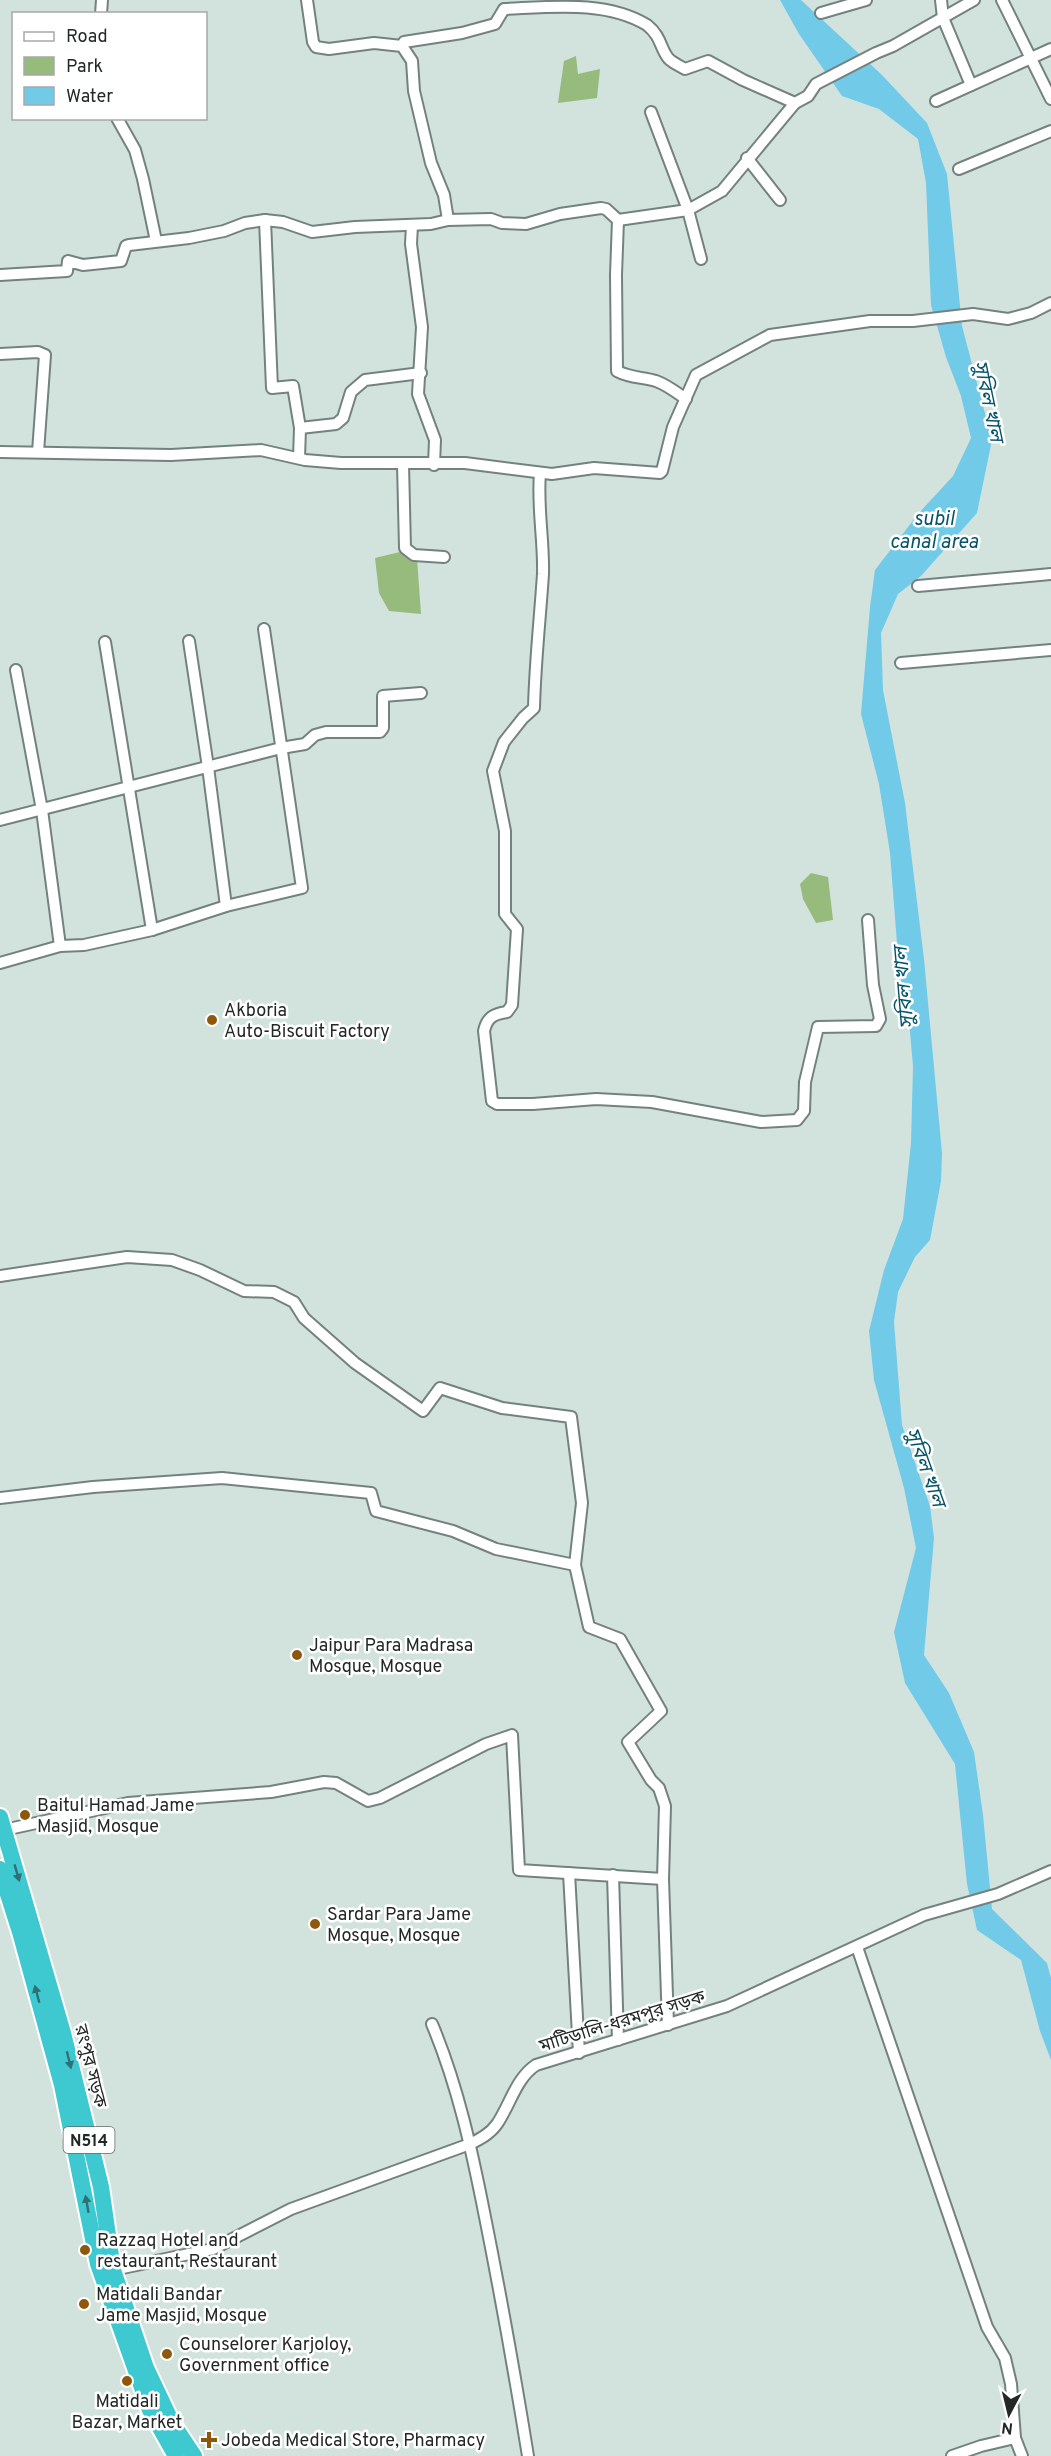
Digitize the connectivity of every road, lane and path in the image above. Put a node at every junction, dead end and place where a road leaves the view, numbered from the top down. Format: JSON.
{"nodes":[{"id":1,"x":307,"y":0,"type":"edge"},
{"id":2,"x":866,"y":0,"type":"edge"},
{"id":3,"x":941,"y":0,"type":"edge"},
{"id":4,"x":974,"y":0,"type":"edge"},
{"id":5,"x":1002,"y":0,"type":"edge"},
{"id":6,"x":547,"y":2,"type":"edge"},
{"id":7,"x":503,"y":5,"type":"edge"},
{"id":8,"x":821,"y":13,"type":"dead end"},
{"id":9,"x":944,"y":18,"type":"junction"},
{"id":10,"x":402,"y":46,"type":"junction"},
{"id":11,"x":1051,"y":49,"type":"edge"},
{"id":12,"x":1031,"y":58,"type":"junction"},
{"id":13,"x":971,"y":85,"type":"junction"},
{"id":14,"x":1051,"y":99,"type":"edge"},
{"id":15,"x":936,"y":101,"type":"dead end"},
{"id":16,"x":795,"y":103,"type":"junction"},
{"id":17,"x":651,"y":112,"type":"dead end"},
{"id":18,"x":118,"y":120,"type":"edge"},
{"id":19,"x":1051,"y":131,"type":"edge"},
{"id":20,"x":747,"y":158,"type":"junction"},
{"id":21,"x":959,"y":169,"type":"dead end"},
{"id":22,"x":780,"y":200,"type":"dead end"},
{"id":23,"x":688,"y":210,"type":"junction"},
{"id":24,"x":265,"y":220,"type":"junction"},
{"id":25,"x":448,"y":220,"type":"junction"},
{"id":26,"x":618,"y":220,"type":"junction"},
{"id":27,"x":412,"y":225,"type":"junction"},
{"id":28,"x":156,"y":241,"type":"junction"},
{"id":29,"x":701,"y":259,"type":"dead end"},
{"id":30,"x":0,"y":275,"type":"edge"},
{"id":31,"x":1051,"y":303,"type":"edge"},
{"id":32,"x":0,"y":354,"type":"edge"},
{"id":33,"x":421,"y":373,"type":"junction"},
{"id":34,"x":686,"y":399,"type":"junction"},
{"id":35,"x":300,"y":428,"type":"junction"},
{"id":36,"x":0,"y":452,"type":"edge"},
{"id":37,"x":38,"y":452,"type":"junction"},
{"id":38,"x":298,"y":458,"type":"junction"},
{"id":39,"x":403,"y":464,"type":"junction"},
{"id":40,"x":434,"y":465,"type":"junction"},
{"id":41,"x":540,"y":473,"type":"junction"},
{"id":42,"x":444,"y":557,"type":"dead end"},
{"id":43,"x":1051,"y":574,"type":"edge"},
{"id":44,"x":918,"y":586,"type":"dead end"},
{"id":45,"x":264,"y":629,"type":"dead end"},
{"id":46,"x":189,"y":641,"type":"dead end"},
{"id":47,"x":105,"y":642,"type":"dead end"},
{"id":48,"x":1051,"y":650,"type":"edge"},
{"id":49,"x":901,"y":663,"type":"dead end"},
{"id":50,"x":16,"y":670,"type":"dead end"},
{"id":51,"x":421,"y":693,"type":"dead end"},
{"id":52,"x":281,"y":748,"type":"junction"},
{"id":53,"x":208,"y":766,"type":"junction"},
{"id":54,"x":128,"y":787,"type":"junction"},
{"id":55,"x":42,"y":810,"type":"junction"},
{"id":56,"x":0,"y":820,"type":"edge"},
{"id":57,"x":226,"y":906,"type":"junction"},
{"id":58,"x":868,"y":920,"type":"dead end"},
{"id":59,"x":152,"y":930,"type":"junction"},
{"id":60,"x":60,"y":946,"type":"junction"},
{"id":61,"x":0,"y":963,"type":"edge"},
{"id":62,"x":0,"y":1276,"type":"edge"},
{"id":63,"x":0,"y":1498,"type":"edge"},
{"id":64,"x":575,"y":1565,"type":"junction"},
{"id":65,"x":2,"y":1823,"type":"edge"},
{"id":66,"x":0,"y":1869,"type":"edge"},
{"id":67,"x":1051,"y":1871,"type":"edge"},
{"id":68,"x":569,"y":1873,"type":"junction"},
{"id":69,"x":613,"y":1875,"type":"junction"},
{"id":70,"x":663,"y":1879,"type":"junction"},
{"id":71,"x":5,"y":1902,"type":"edge"},
{"id":72,"x":857,"y":1947,"type":"junction"},
{"id":73,"x":432,"y":2024,"type":"dead end"},
{"id":74,"x":668,"y":2025,"type":"junction"},
{"id":75,"x":618,"y":2040,"type":"junction"},
{"id":76,"x":579,"y":2053,"type":"junction"},
{"id":77,"x":470,"y":2145,"type":"junction"},
{"id":78,"x":113,"y":2270,"type":"junction"},
{"id":79,"x":1015,"y":2438,"type":"junction"},
{"id":80,"x":176,"y":2456,"type":"edge"},
{"id":81,"x":194,"y":2456,"type":"edge"},
{"id":82,"x":528,"y":2456,"type":"edge"},
{"id":83,"x":952,"y":2456,"type":"edge"},
{"id":84,"x":1022,"y":2456,"type":"edge"}],
"edges":[{"from":1,"to":10,"type":"street"},
{"from":2,"to":8,"type":"street"},
{"from":3,"to":9,"type":"street"},
{"from":4,"to":9,"type":"street"},
{"from":5,"to":12,"type":"street"},
{"from":6,"to":7,"type":"street"},
{"from":6,"to":16,"type":"street"},
{"from":7,"to":10,"type":"street"},
{"from":9,"to":13,"type":"street"},
{"from":9,"to":16,"type":"street"},
{"from":10,"to":25,"type":"street"},
{"from":11,"to":12,"type":"street"},
{"from":12,"to":13,"type":"street"},
{"from":12,"to":14,"type":"street"},
{"from":13,"to":15,"type":"street"},
{"from":16,"to":20,"type":"street"},
{"from":17,"to":23,"type":"street"},
{"from":18,"to":28,"type":"street"},
{"from":19,"to":21,"type":"street"},
{"from":20,"to":22,"type":"street"},
{"from":20,"to":23,"type":"street"},
{"from":23,"to":26,"type":"street"},
{"from":23,"to":29,"type":"street"},
{"from":24,"to":27,"type":"street"},
{"from":24,"to":28,"type":"street"},
{"from":24,"to":35,"type":"street"},
{"from":25,"to":26,"type":"street"},
{"from":25,"to":27,"type":"street"},
{"from":26,"to":34,"type":"street"},
{"from":27,"to":33,"type":"street"},
{"from":28,"to":30,"type":"street"},
{"from":31,"to":34,"type":"street"},
{"from":32,"to":37,"type":"street"},
{"from":33,"to":35,"type":"street"},
{"from":33,"to":40,"type":"street"},
{"from":34,"to":41,"type":"street"},
{"from":35,"to":38,"type":"street"},
{"from":36,"to":37,"type":"street"},
{"from":37,"to":38,"type":"street"},
{"from":38,"to":39,"type":"street"},
{"from":39,"to":40,"type":"street"},
{"from":39,"to":42,"type":"street"},
{"from":40,"to":41,"type":"street"},
{"from":41,"to":58,"type":"street"},
{"from":43,"to":44,"type":"street"},
{"from":45,"to":52,"type":"street"},
{"from":46,"to":53,"type":"street"},
{"from":47,"to":54,"type":"street"},
{"from":48,"to":49,"type":"street"},
{"from":50,"to":55,"type":"street"},
{"from":51,"to":52,"type":"street"},
{"from":52,"to":53,"type":"street"},
{"from":52,"to":57,"type":"street"},
{"from":53,"to":54,"type":"street"},
{"from":53,"to":57,"type":"street"},
{"from":54,"to":55,"type":"street"},
{"from":54,"to":59,"type":"street"},
{"from":55,"to":56,"type":"street"},
{"from":55,"to":60,"type":"street"},
{"from":57,"to":59,"type":"street"},
{"from":59,"to":60,"type":"street"},
{"from":60,"to":61,"type":"street"},
{"from":62,"to":64,"type":"street"},
{"from":63,"to":64,"type":"street"},
{"from":64,"to":70,"type":"street"},
{"from":65,"to":68,"type":"street"},
{"from":65,"to":78,"type":"highway","name":"রংপুর সড়ক","number":"N514","one_way":true},
{"from":66,"to":71,"type":"highway","name":"রংপুর সড়ক","number":"N514"},
{"from":67,"to":72,"type":"street","name":"মাটিডালি-ধরমপুর সড়ক"},
{"from":68,"to":69,"type":"street"},
{"from":68,"to":76,"type":"street"},
{"from":69,"to":70,"type":"street"},
{"from":69,"to":75,"type":"street"},
{"from":70,"to":74,"type":"street"},
{"from":80,"to":71,"type":"highway","name":"রংপুর সড়ক","number":"N514","one_way":true},
{"from":72,"to":74,"type":"street","name":"মাটিডালি-ধরমপুর সড়ক"},
{"from":72,"to":79,"type":"street"},
{"from":73,"to":77,"type":"street"},
{"from":74,"to":75,"type":"street","name":"মাটিডালি-ধরমপুর সড়ক"},
{"from":75,"to":76,"type":"street","name":"মাটিডালি-ধরমপুর সড়ক"},
{"from":76,"to":77,"type":"street","name":"মাটিডালি-ধরমপুর সড়ক"},
{"from":77,"to":78,"type":"street","name":"মাটিডালি-ধরমপুর সড়ক"},
{"from":77,"to":82,"type":"street"},
{"from":78,"to":81,"type":"highway","name":"রংপুর সড়ক","number":"N514"},
{"from":79,"to":83,"type":"street"},
{"from":79,"to":84,"type":"street"}]}
